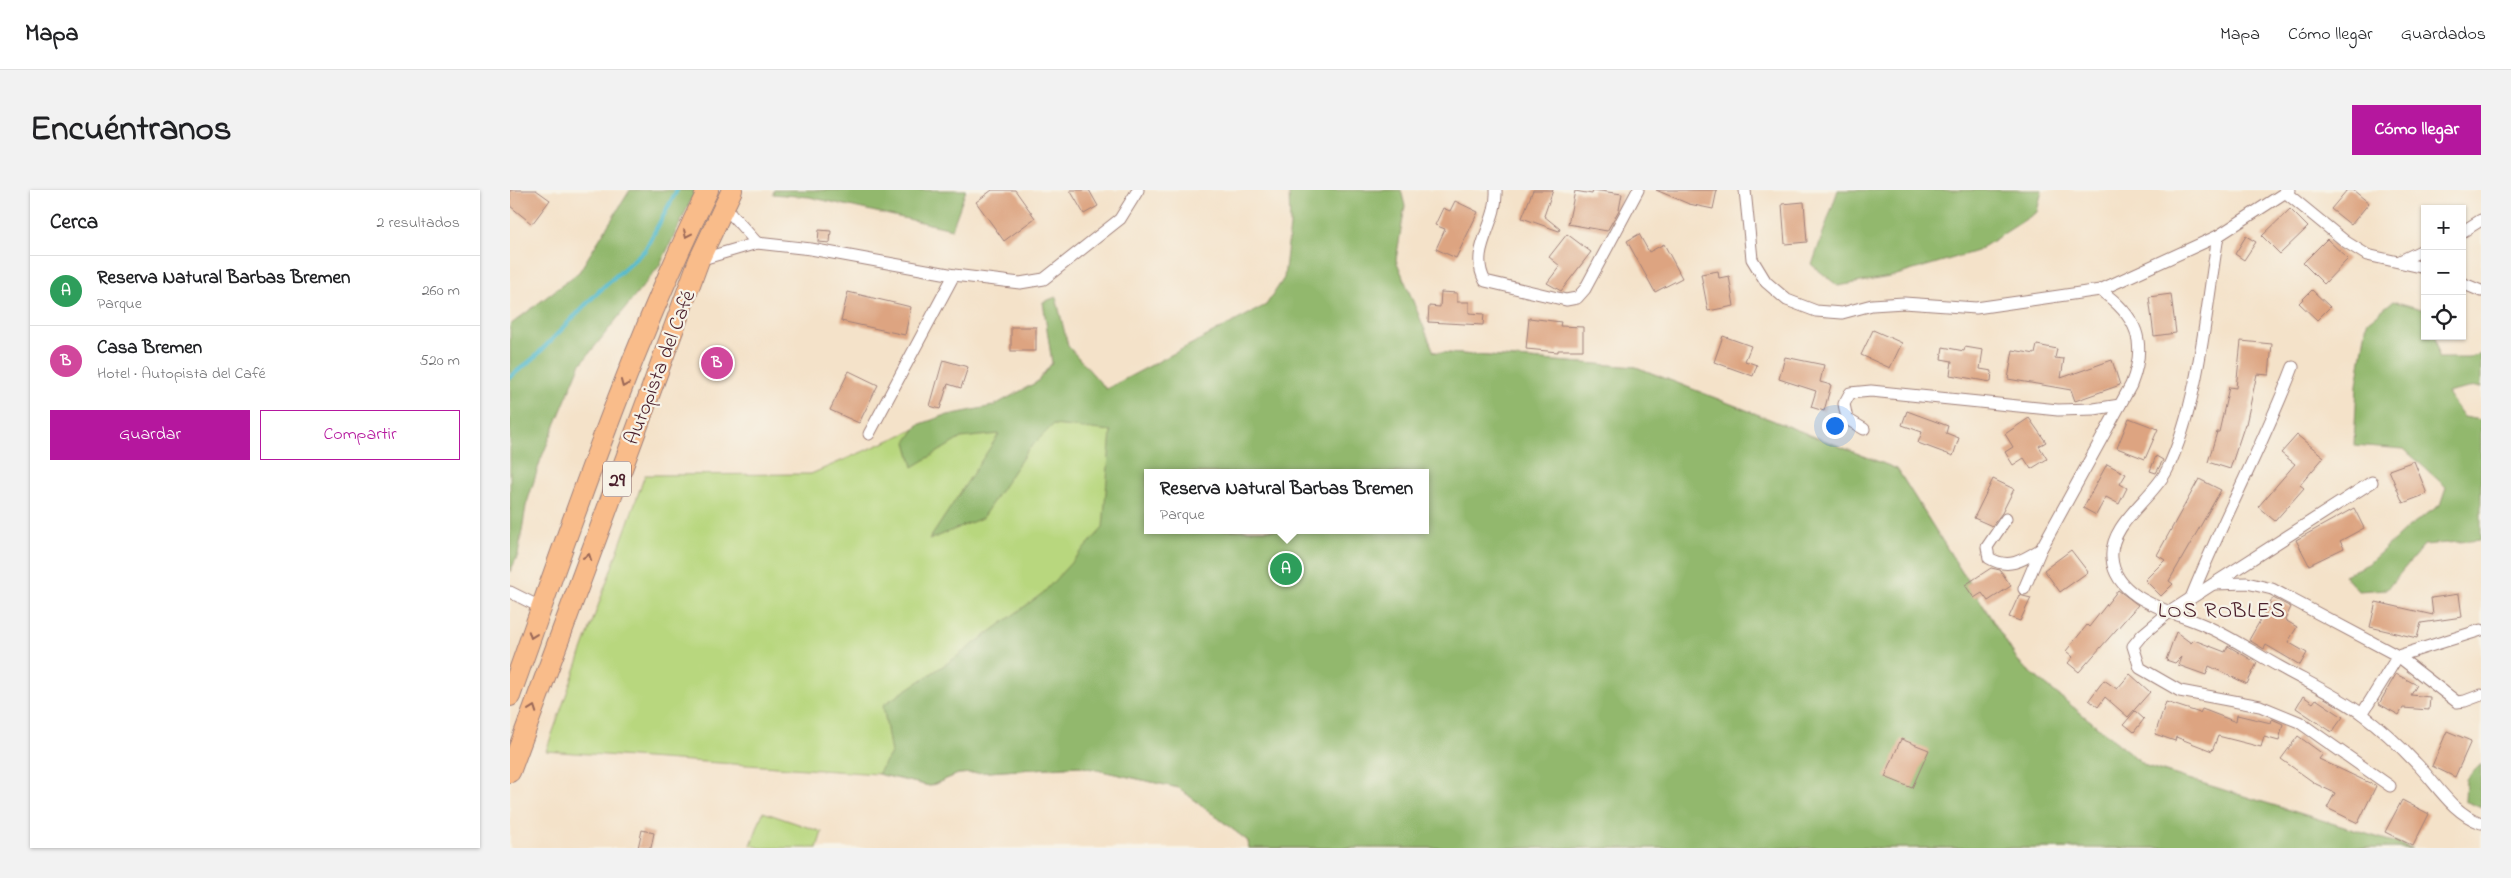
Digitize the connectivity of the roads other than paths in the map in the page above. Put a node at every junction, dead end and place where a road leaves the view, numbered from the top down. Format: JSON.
{"nodes":[{"id":1,"x":708,"y":190,"type":"edge"},
{"id":2,"x":1138,"y":190,"type":"edge"},
{"id":3,"x":1496,"y":190,"type":"edge"},
{"id":4,"x":1638,"y":190,"type":"edge"},
{"id":5,"x":1745,"y":190,"type":"edge"},
{"id":6,"x":2287,"y":191,"type":"edge"},
{"id":7,"x":728,"y":198,"type":"edge"},
{"id":8,"x":2481,"y":220,"type":"edge"},
{"id":9,"x":2466,"y":229,"type":"edge"},
{"id":10,"x":2218,"y":236,"type":"junction"},
{"id":11,"x":757,"y":243,"type":"junction"},
{"id":12,"x":2423,"y":250,"type":"edge"},
{"id":13,"x":699,"y":260,"type":"junction"},
{"id":14,"x":2400,"y":261,"type":"junction"},
{"id":15,"x":2421,"y":267,"type":"edge"},
{"id":16,"x":954,"y":275,"type":"junction"},
{"id":17,"x":2466,"y":284,"type":"edge"},
{"id":18,"x":2100,"y":290,"type":"junction"},
{"id":19,"x":2481,"y":290,"type":"edge"},
{"id":20,"x":2293,"y":367,"type":"dead end"},
{"id":21,"x":2120,"y":405,"type":"junction"},
{"id":22,"x":1864,"y":429,"type":"dead end"},
{"id":23,"x":869,"y":434,"type":"dead end"},
{"id":24,"x":2372,"y":482,"type":"dead end"},
{"id":25,"x":2006,"y":519,"type":"dead end"},
{"id":26,"x":2041,"y":549,"type":"junction"},
{"id":27,"x":2214,"y":584,"type":"junction"},
{"id":28,"x":2024,"y":589,"type":"dead end"},
{"id":29,"x":510,"y":592,"type":"edge"},
{"id":30,"x":2191,"y":598,"type":"junction"},
{"id":31,"x":542,"y":608,"type":"junction"},
{"id":32,"x":2168,"y":613,"type":"junction"},
{"id":33,"x":2481,"y":630,"type":"edge"},
{"id":34,"x":2398,"y":656,"type":"junction"},
{"id":35,"x":2481,"y":695,"type":"edge"},
{"id":36,"x":510,"y":696,"type":"edge"},
{"id":37,"x":2362,"y":714,"type":"junction"},
{"id":38,"x":510,"y":772,"type":"edge"},
{"id":39,"x":2390,"y":786,"type":"dead end"},
{"id":40,"x":2481,"y":823,"type":"edge"}],
"edges":[{"from":1,"to":31,"type":"highway","name":"Autopista del Café","number":"29","one_way":true},
{"from":2,"to":16,"type":"street"},
{"from":3,"to":4,"type":"street"},
{"from":5,"to":18,"type":"street"},
{"from":6,"to":10,"type":"street"},
{"from":6,"to":14,"type":"street"},
{"from":7,"to":11,"type":"street"},
{"from":7,"to":13,"type":"highway","name":"Autopista del Café","number":"29"},
{"from":8,"to":9,"type":"street"},
{"from":10,"to":18,"type":"street"},
{"from":10,"to":32,"type":"street"},
{"from":11,"to":13,"type":"street"},
{"from":11,"to":16,"type":"street"},
{"from":12,"to":14,"type":"street"},
{"from":38,"to":13,"type":"highway","name":"Autopista del Café","number":"29","one_way":true},
{"from":14,"to":15,"type":"street"},
{"from":16,"to":23,"type":"street"},
{"from":17,"to":19,"type":"street"},
{"from":18,"to":21,"type":"street"},
{"from":20,"to":30,"type":"street"},
{"from":21,"to":22,"type":"street"},
{"from":21,"to":26,"type":"street"},
{"from":24,"to":27,"type":"street"},
{"from":25,"to":26,"type":"street"},
{"from":26,"to":28,"type":"street"},
{"from":27,"to":30,"type":"street"},
{"from":27,"to":34,"type":"street"},
{"from":29,"to":31,"type":"street"},
{"from":30,"to":32,"type":"street"},
{"from":31,"to":36,"type":"highway","name":"Autopista del Café","number":"29","one_way":true},
{"from":32,"to":37,"type":"street"},
{"from":32,"to":39,"type":"street"},
{"from":33,"to":34,"type":"street"},
{"from":34,"to":35,"type":"street"},
{"from":34,"to":37,"type":"street"},
{"from":37,"to":40,"type":"street"}]}
